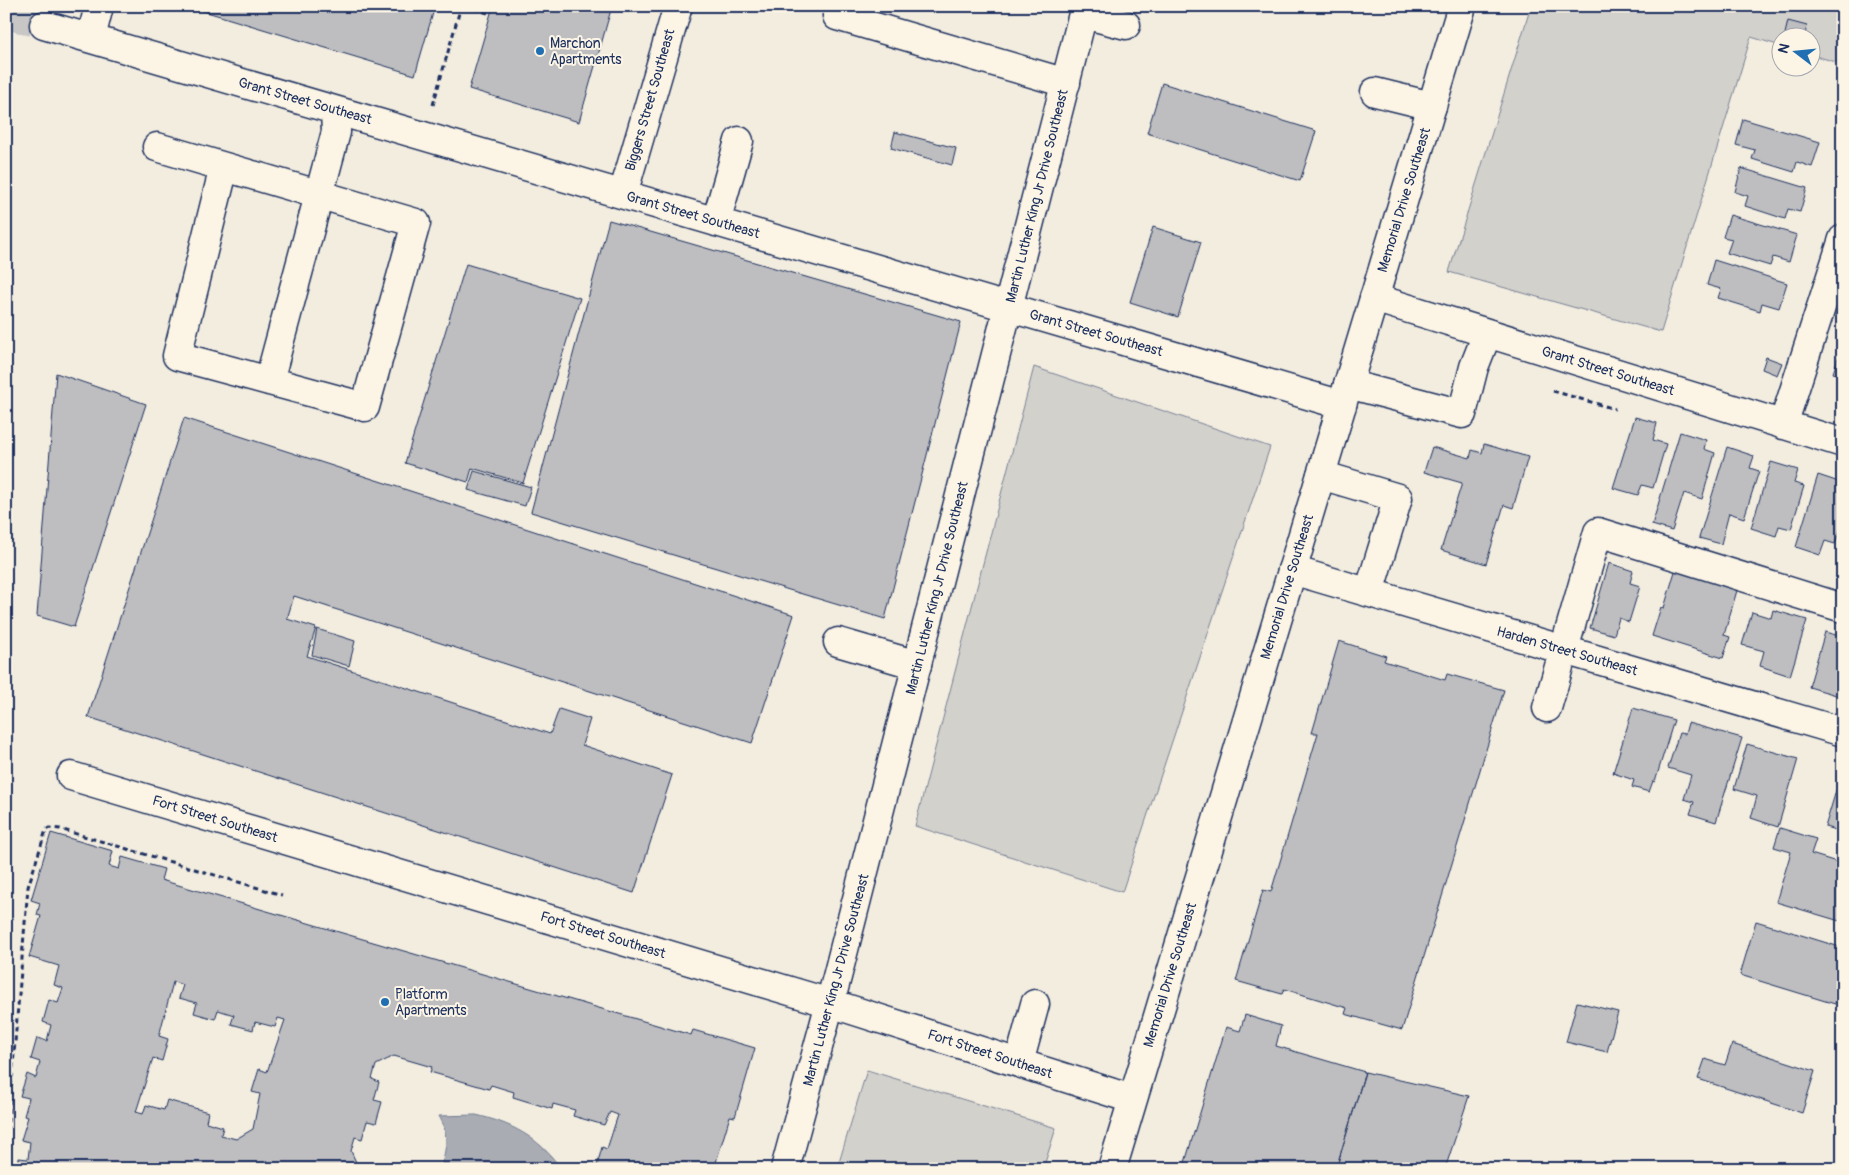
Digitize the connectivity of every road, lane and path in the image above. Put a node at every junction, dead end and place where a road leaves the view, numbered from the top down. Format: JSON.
{"nodes":[{"id":1,"x":99,"y":6,"type":"edge"},
{"id":2,"x":462,"y":6,"type":"edge"},
{"id":3,"x":466,"y":6,"type":"edge"},
{"id":4,"x":678,"y":6,"type":"edge"},
{"id":5,"x":1462,"y":6,"type":"edge"},
{"id":6,"x":1084,"y":10,"type":"edge"},
{"id":7,"x":491,"y":14,"type":"dead end"},
{"id":8,"x":836,"y":16,"type":"dead end"},
{"id":9,"x":44,"y":25,"type":"tunnel mouth"},
{"id":10,"x":1126,"y":25,"type":"dead end"},
{"id":11,"x":91,"y":38,"type":"junction"},
{"id":12,"x":1066,"y":83,"type":"junction"},
{"id":13,"x":1375,"y":92,"type":"dead end"},
{"id":14,"x":433,"y":105,"type":"dead end"},
{"id":15,"x":1432,"y":106,"type":"junction"},
{"id":16,"x":336,"y":110,"type":"junction"},
{"id":17,"x":739,"y":141,"type":"dead end"},
{"id":18,"x":157,"y":147,"type":"dead end"},
{"id":19,"x":224,"y":167,"type":"junction"},
{"id":20,"x":318,"y":194,"type":"junction"},
{"id":21,"x":623,"y":194,"type":"junction"},
{"id":22,"x":716,"y":222,"type":"junction"},
{"id":23,"x":1843,"y":239,"type":"edge"},
{"id":24,"x":1374,"y":298,"type":"junction"},
{"id":25,"x":1009,"y":308,"type":"junction"},
{"id":26,"x":1486,"y":334,"type":"junction"},
{"id":27,"x":269,"y":381,"type":"junction"},
{"id":28,"x":1554,"y":391,"type":"dead end"},
{"id":29,"x":1345,"y":394,"type":"junction"},
{"id":30,"x":1623,"y":411,"type":"dead end"},
{"id":31,"x":1783,"y":424,"type":"junction"},
{"id":32,"x":1843,"y":443,"type":"edge"},
{"id":33,"x":1321,"y":475,"type":"junction"},
{"id":34,"x":1292,"y":570,"type":"junction"},
{"id":35,"x":1369,"y":592,"type":"junction"},
{"id":36,"x":1843,"y":608,"type":"edge"},
{"id":37,"x":838,"y":642,"type":"dead end"},
{"id":38,"x":1564,"y":650,"type":"junction"},
{"id":39,"x":917,"y":665,"type":"junction"},
{"id":40,"x":1546,"y":708,"type":"dead end"},
{"id":41,"x":1843,"y":732,"type":"edge"},
{"id":42,"x":71,"y":776,"type":"dead end"},
{"id":43,"x":282,"y":895,"type":"dead end"},
{"id":44,"x":830,"y":1003,"type":"junction"},
{"id":45,"x":1035,"y":1004,"type":"dead end"},
{"id":46,"x":1019,"y":1063,"type":"junction"},
{"id":47,"x":1132,"y":1099,"type":"junction"},
{"id":48,"x":6,"y":1149,"type":"edge"},
{"id":49,"x":785,"y":1169,"type":"edge"},
{"id":50,"x":1112,"y":1169,"type":"edge"}],
"edges":[{"from":1,"to":11,"type":"street"},
{"from":2,"to":14,"type":"path"},
{"from":3,"to":7,"type":"path"},
{"from":4,"to":21,"type":"street","name":"Biggers Street Southeast"},
{"from":5,"to":15,"type":"street","name":"Memorial Drive Southeast"},
{"from":6,"to":10,"type":"street"},
{"from":6,"to":12,"type":"street","name":"Martin Luther King Jr Drive Southeast"},
{"from":8,"to":12,"type":"street"},
{"from":9,"to":11,"type":"street","name":"Grant Street Southeast"},
{"from":11,"to":16,"type":"street","name":"Grant Street Southeast"},
{"from":12,"to":25,"type":"street","name":"Martin Luther King Jr Drive Southeast"},
{"from":13,"to":15,"type":"street"},
{"from":15,"to":24,"type":"street","name":"Memorial Drive Southeast"},
{"from":16,"to":20,"type":"street"},
{"from":16,"to":21,"type":"street","name":"Grant Street Southeast"},
{"from":17,"to":22,"type":"street"},
{"from":18,"to":19,"type":"street"},
{"from":19,"to":20,"type":"street"},
{"from":19,"to":27,"type":"street"},
{"from":20,"to":27,"type":"street"},
{"from":20,"to":27,"type":"street"},
{"from":21,"to":22,"type":"street","name":"Grant Street Southeast"},
{"from":22,"to":25,"type":"street","name":"Grant Street Southeast"},
{"from":23,"to":31,"type":"street"},
{"from":24,"to":26,"type":"street","name":"Grant Street Southeast"},
{"from":24,"to":29,"type":"street","name":"Memorial Drive Southeast"},
{"from":25,"to":29,"type":"street","name":"Grant Street Southeast"},
{"from":25,"to":39,"type":"street","name":"Martin Luther King Jr Drive Southeast"},
{"from":26,"to":29,"type":"street","name":"Grant Street Southeast"},
{"from":26,"to":31,"type":"street","name":"Grant Street Southeast"},
{"from":28,"to":30,"type":"path"},
{"from":29,"to":33,"type":"street","name":"Memorial Drive Southeast"},
{"from":31,"to":32,"type":"street","name":"Grant Street Southeast"},
{"from":33,"to":34,"type":"street","name":"Memorial Drive Southeast"},
{"from":33,"to":35,"type":"street"},
{"from":34,"to":35,"type":"street","name":"Harden Street Southeast"},
{"from":34,"to":47,"type":"street","name":"Memorial Drive Southeast"},
{"from":35,"to":38,"type":"street","name":"Harden Street Southeast"},
{"from":36,"to":38,"type":"street"},
{"from":37,"to":39,"type":"street"},
{"from":38,"to":40,"type":"street"},
{"from":38,"to":41,"type":"street","name":"Harden Street Southeast"},
{"from":39,"to":44,"type":"street","name":"Martin Luther King Jr Drive Southeast"},
{"from":42,"to":44,"type":"street","name":"Fort Street Southeast"},
{"from":43,"to":48,"type":"path"},
{"from":44,"to":46,"type":"street","name":"Fort Street Southeast"},
{"from":44,"to":49,"type":"street","name":"Martin Luther King Jr Drive Southeast"},
{"from":45,"to":46,"type":"street"},
{"from":46,"to":47,"type":"street","name":"Fort Street Southeast"},
{"from":47,"to":50,"type":"street","name":"Memorial Drive Southeast"}]}
